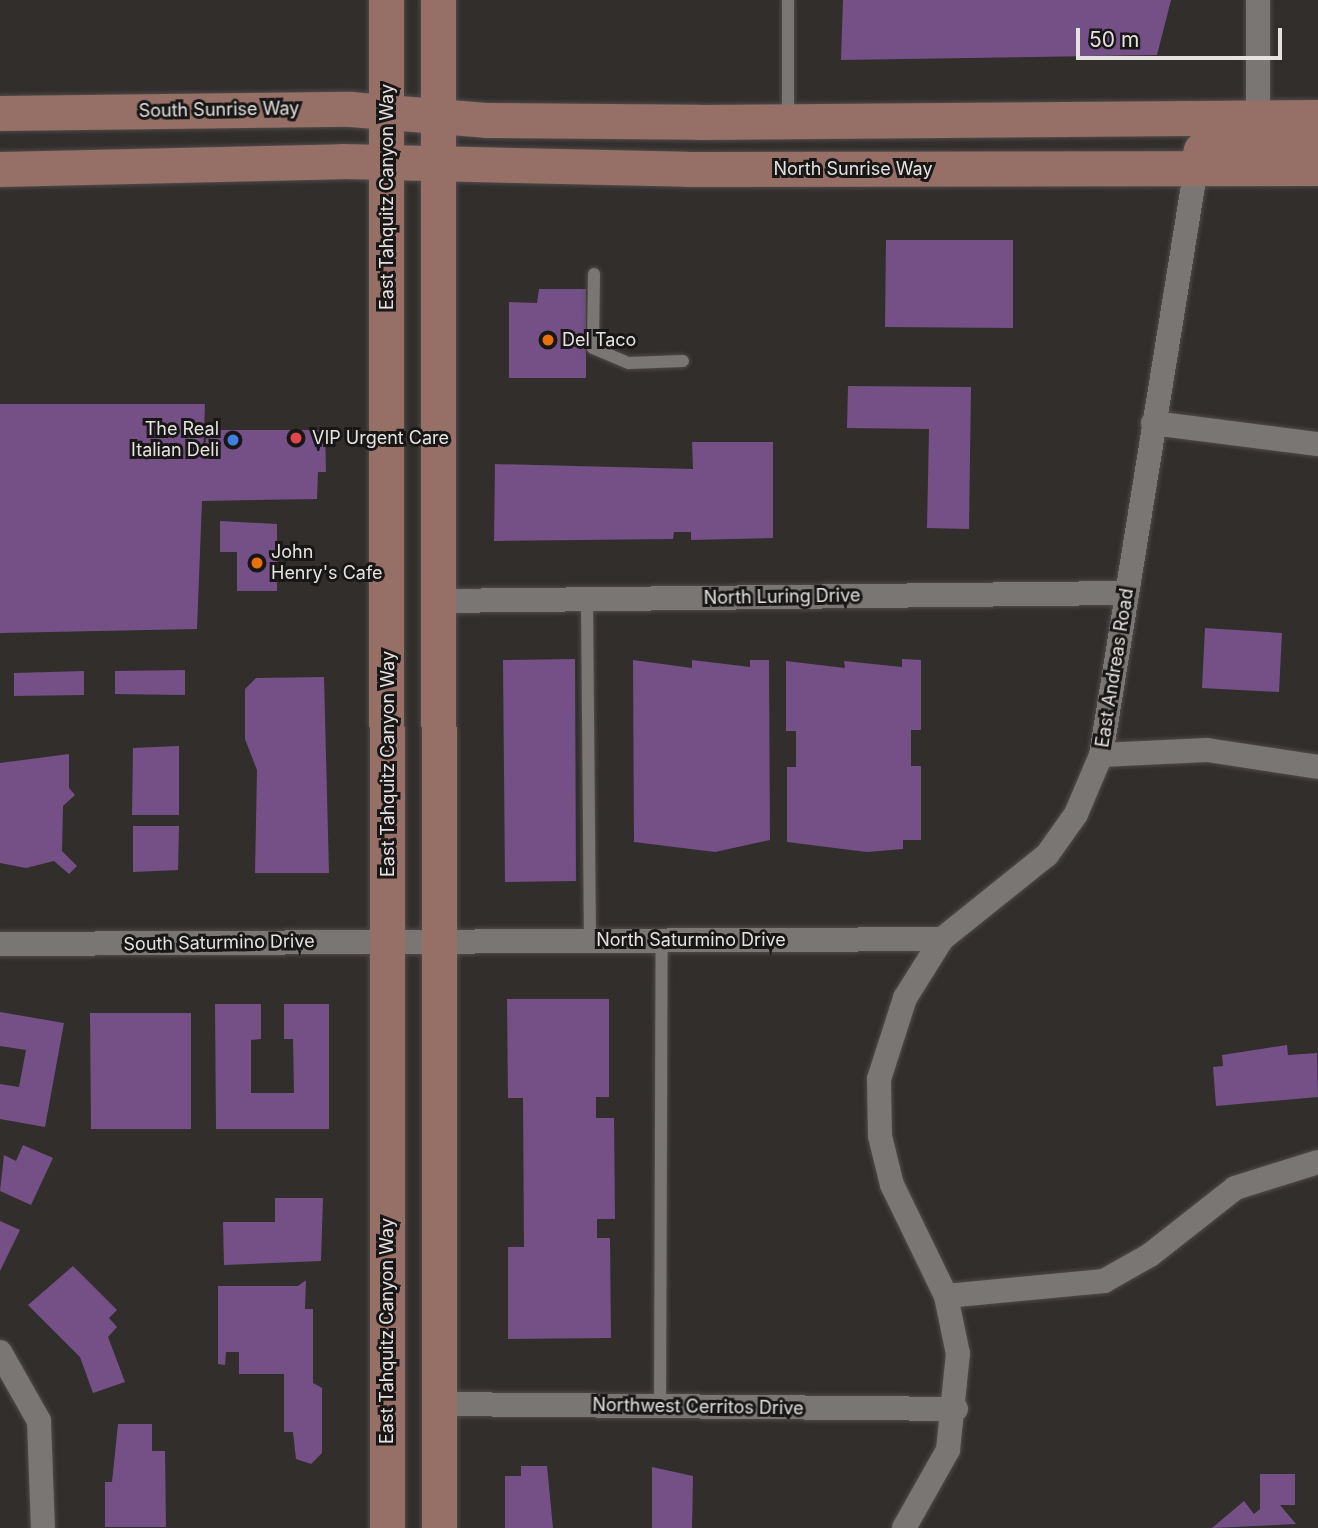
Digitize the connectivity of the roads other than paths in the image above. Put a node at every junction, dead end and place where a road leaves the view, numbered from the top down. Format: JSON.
{"nodes":[{"id":1,"x":386,"y":0,"type":"edge"},
{"id":2,"x":438,"y":0,"type":"edge"},
{"id":3,"x":788,"y":0,"type":"edge"},
{"id":4,"x":1258,"y":0,"type":"edge"},
{"id":5,"x":0,"y":113,"type":"edge"},
{"id":6,"x":387,"y":115,"type":"junction"},
{"id":7,"x":1258,"y":117,"type":"junction"},
{"id":8,"x":1318,"y":117,"type":"edge"},
{"id":9,"x":438,"y":118,"type":"junction"},
{"id":10,"x":788,"y":119,"type":"junction"},
{"id":11,"x":1318,"y":142,"type":"edge"},
{"id":12,"x":387,"y":163,"type":"junction"},
{"id":13,"x":438,"y":165,"type":"junction"},
{"id":14,"x":1196,"y":167,"type":"junction"},
{"id":15,"x":1318,"y":168,"type":"edge"},
{"id":16,"x":0,"y":169,"type":"edge"},
{"id":17,"x":594,"y":274,"type":"dead end"},
{"id":18,"x":683,"y":361,"type":"dead end"},
{"id":19,"x":1153,"y":423,"type":"junction"},
{"id":20,"x":1318,"y":444,"type":"edge"},
{"id":21,"x":1126,"y":593,"type":"junction"},
{"id":22,"x":587,"y":599,"type":"junction"},
{"id":23,"x":438,"y":601,"type":"junction"},
{"id":24,"x":1101,"y":755,"type":"junction"},
{"id":25,"x":1318,"y":767,"type":"edge"},
{"id":26,"x":942,"y":939,"type":"junction"},
{"id":27,"x":388,"y":940,"type":"junction"},
{"id":28,"x":439,"y":940,"type":"junction"},
{"id":29,"x":590,"y":940,"type":"junction"},
{"id":30,"x":662,"y":940,"type":"junction"},
{"id":31,"x":0,"y":944,"type":"edge"},
{"id":32,"x":1318,"y":1162,"type":"edge"},
{"id":33,"x":946,"y":1296,"type":"junction"},
{"id":34,"x":0,"y":1352,"type":"edge"},
{"id":35,"x":439,"y":1404,"type":"junction"},
{"id":36,"x":660,"y":1406,"type":"junction"},
{"id":37,"x":956,"y":1409,"type":"junction"},
{"id":38,"x":43,"y":1528,"type":"edge"},
{"id":39,"x":387,"y":1528,"type":"edge"},
{"id":40,"x":439,"y":1528,"type":"edge"},
{"id":41,"x":904,"y":1528,"type":"edge"}],
"edges":[{"from":1,"to":6,"type":"main road","name":"East Tahquitz Canyon Way"},
{"from":2,"to":9,"type":"main road"},
{"from":3,"to":10,"type":"lane"},
{"from":4,"to":7,"type":"street"},
{"from":5,"to":6,"type":"main road","name":"South Sunrise Way"},
{"from":6,"to":9,"type":"main road","name":"South Sunrise Way"},
{"from":6,"to":12,"type":"main road","name":"East Tahquitz Canyon Way"},
{"from":7,"to":8,"type":"main road"},
{"from":7,"to":10,"type":"main road"},
{"from":9,"to":10,"type":"main road"},
{"from":9,"to":13,"type":"main road"},
{"from":11,"to":14,"type":"main road"},
{"from":12,"to":13,"type":"main road","name":"North Sunrise Way"},
{"from":12,"to":16,"type":"main road"},
{"from":12,"to":27,"type":"main road","name":"East Tahquitz Canyon Way"},
{"from":13,"to":14,"type":"main road","name":"North Sunrise Way"},
{"from":13,"to":23,"type":"main road"},
{"from":14,"to":15,"type":"main road","name":"North Sunrise Way"},
{"from":14,"to":19,"type":"street","name":"East Andreas Road"},
{"from":17,"to":18,"type":"lane"},
{"from":19,"to":20,"type":"street"},
{"from":19,"to":21,"type":"street","name":"East Andreas Road"},
{"from":21,"to":22,"type":"street","name":"North Luring Drive"},
{"from":21,"to":24,"type":"street","name":"East Andreas Road"},
{"from":22,"to":23,"type":"street","name":"North Luring Drive"},
{"from":22,"to":29,"type":"lane"},
{"from":23,"to":28,"type":"main road"},
{"from":24,"to":25,"type":"street"},
{"from":24,"to":26,"type":"street","name":"East Andreas Road"},
{"from":26,"to":30,"type":"street","name":"North Saturmino Drive"},
{"from":26,"to":33,"type":"street","name":"East Andreas Road"},
{"from":27,"to":28,"type":"street","name":"South Saturmino Drive"},
{"from":27,"to":31,"type":"street","name":"South Saturmino Drive"},
{"from":27,"to":39,"type":"main road","name":"East Tahquitz Canyon Way"},
{"from":28,"to":29,"type":"street","name":"North Saturmino Drive"},
{"from":28,"to":35,"type":"main road"},
{"from":29,"to":30,"type":"street","name":"North Saturmino Drive"},
{"from":30,"to":36,"type":"lane"},
{"from":32,"to":33,"type":"street"},
{"from":33,"to":37,"type":"street","name":"East Andreas Road"},
{"from":34,"to":38,"type":"street"},
{"from":35,"to":36,"type":"street","name":"Northwest Cerritos Drive"},
{"from":35,"to":40,"type":"main road"},
{"from":36,"to":37,"type":"street","name":"Northwest Cerritos Drive"},
{"from":37,"to":41,"type":"street","name":"East Andreas Road"}]}
